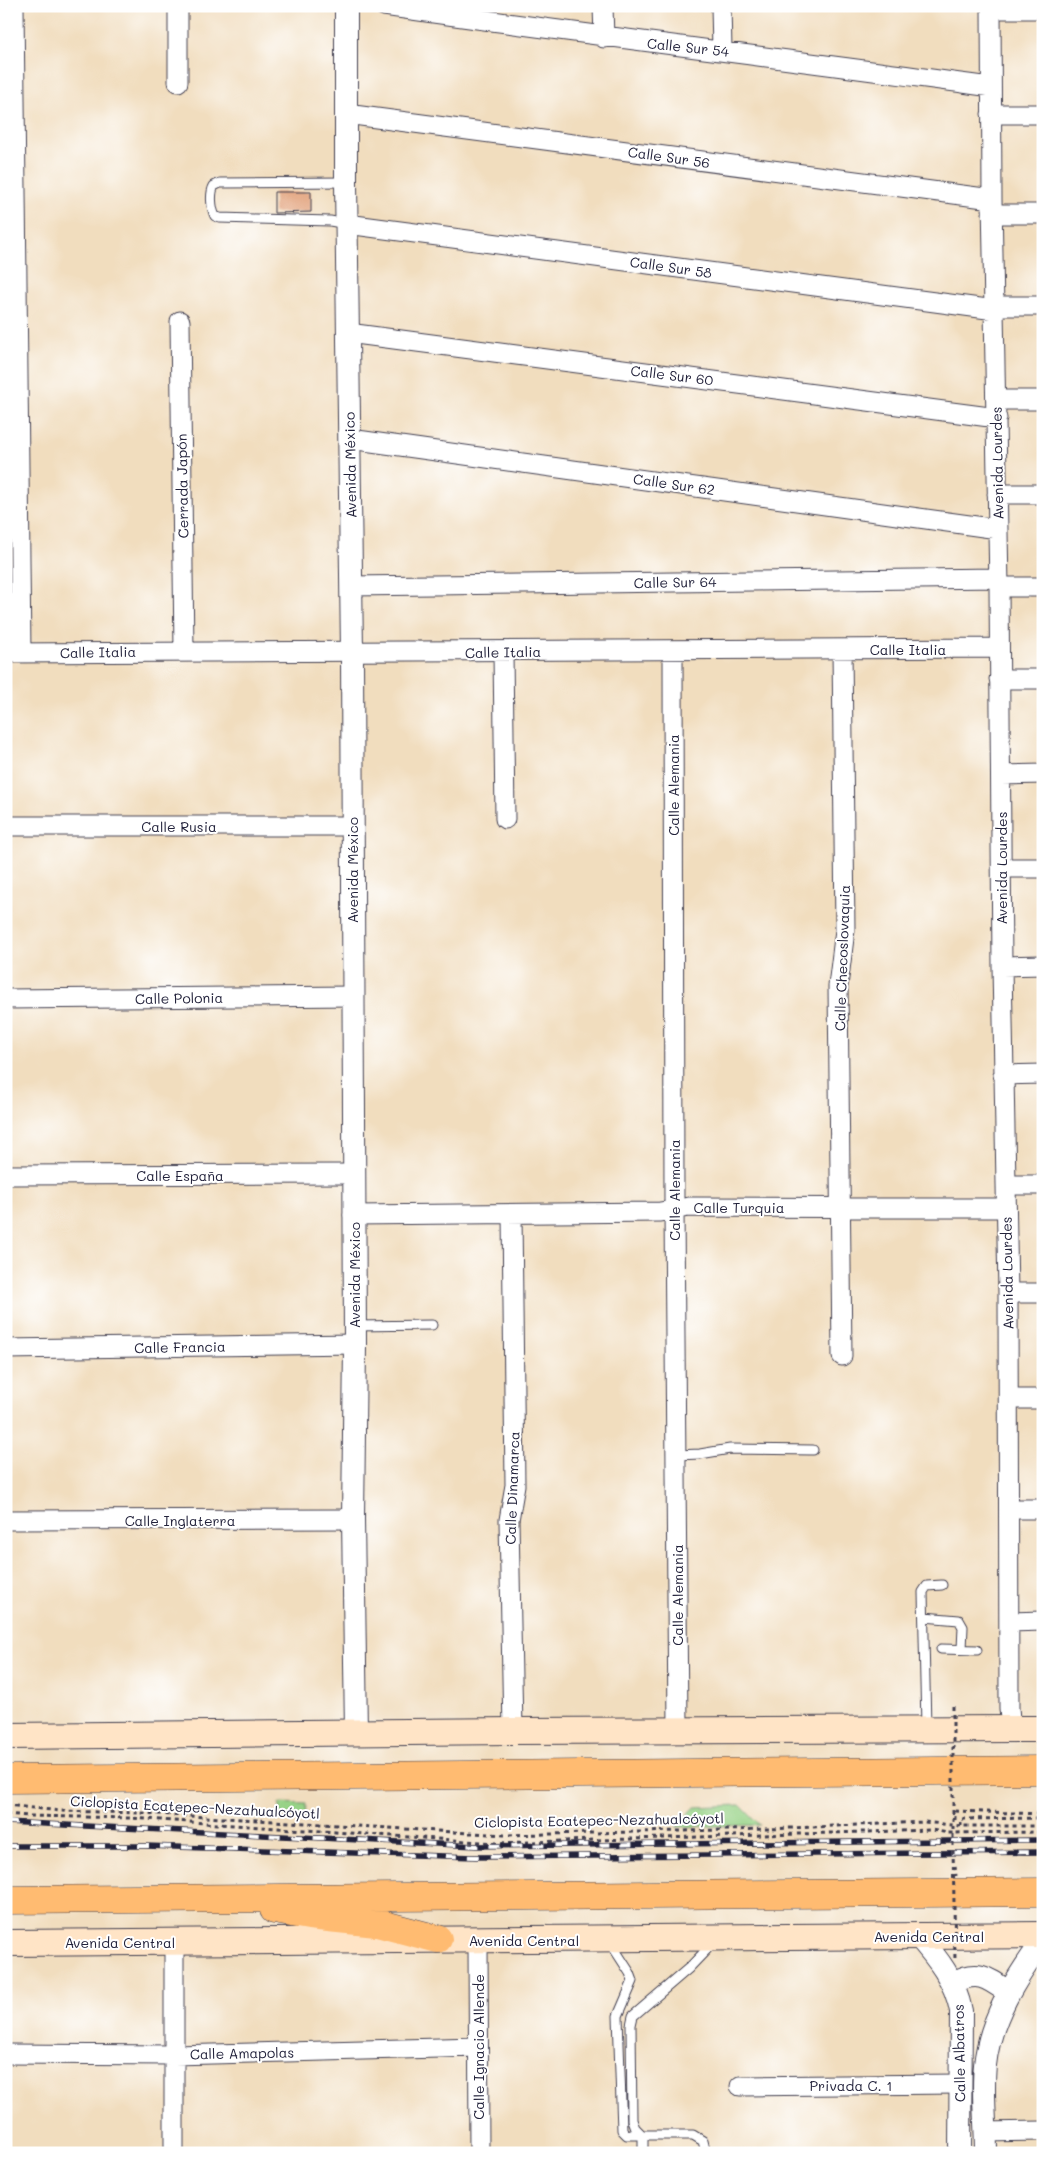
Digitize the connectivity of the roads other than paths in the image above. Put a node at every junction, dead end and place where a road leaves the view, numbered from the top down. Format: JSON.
{"nodes":[{"id":1,"x":14,"y":6,"type":"edge"},
{"id":2,"x":178,"y":6,"type":"edge"},
{"id":3,"x":346,"y":6,"type":"edge"},
{"id":4,"x":384,"y":6,"type":"edge"},
{"id":5,"x":604,"y":6,"type":"edge"},
{"id":6,"x":721,"y":6,"type":"edge"},
{"id":7,"x":992,"y":8,"type":"edge"},
{"id":8,"x":1043,"y":9,"type":"edge"},
{"id":9,"x":604,"y":38,"type":"junction"},
{"id":10,"x":722,"y":50,"type":"junction"},
{"id":11,"x":178,"y":82,"type":"dead end"},
{"id":12,"x":991,"y":87,"type":"junction"},
{"id":13,"x":346,"y":114,"type":"junction"},
{"id":14,"x":991,"y":114,"type":"junction"},
{"id":15,"x":1043,"y":114,"type":"edge"},
{"id":16,"x":296,"y":182,"type":"junction"},
{"id":17,"x":346,"y":182,"type":"junction"},
{"id":18,"x":297,"y":192,"type":"dead end"},
{"id":19,"x":992,"y":207,"type":"junction"},
{"id":20,"x":1043,"y":214,"type":"edge"},
{"id":21,"x":347,"y":224,"type":"junction"},
{"id":22,"x":1043,"y":306,"type":"edge"},
{"id":23,"x":995,"y":308,"type":"junction"},
{"id":24,"x":180,"y":321,"type":"dead end"},
{"id":25,"x":348,"y":333,"type":"junction"},
{"id":26,"x":1043,"y":400,"type":"edge"},
{"id":27,"x":996,"y":409,"type":"junction"},
{"id":28,"x":350,"y":439,"type":"junction"},
{"id":29,"x":997,"y":494,"type":"junction"},
{"id":30,"x":1043,"y":494,"type":"edge"},
{"id":31,"x":998,"y":529,"type":"junction"},
{"id":32,"x":999,"y":583,"type":"junction"},
{"id":33,"x":351,"y":586,"type":"junction"},
{"id":34,"x":1043,"y":586,"type":"edge"},
{"id":35,"x":999,"y":648,"type":"junction"},
{"id":36,"x":842,"y":649,"type":"junction"},
{"id":37,"x":673,"y":650,"type":"junction"},
{"id":38,"x":184,"y":651,"type":"junction"},
{"id":39,"x":503,"y":652,"type":"junction"},
{"id":40,"x":14,"y":653,"type":"edge"},
{"id":41,"x":352,"y":653,"type":"junction"},
{"id":42,"x":999,"y":679,"type":"junction"},
{"id":43,"x":1043,"y":679,"type":"edge"},
{"id":44,"x":1043,"y":774,"type":"edge"},
{"id":45,"x":1001,"y":775,"type":"junction"},
{"id":46,"x":505,"y":819,"type":"dead end"},
{"id":47,"x":6,"y":826,"type":"edge"},
{"id":48,"x":352,"y":826,"type":"junction"},
{"id":49,"x":1002,"y":868,"type":"junction"},
{"id":50,"x":1043,"y":868,"type":"edge"},
{"id":51,"x":1043,"y":965,"type":"edge"},
{"id":52,"x":1002,"y":966,"type":"junction"},
{"id":53,"x":352,"y":996,"type":"junction"},
{"id":54,"x":6,"y":1000,"type":"edge"},
{"id":55,"x":1043,"y":1074,"type":"edge"},
{"id":56,"x":1003,"y":1075,"type":"junction"},
{"id":57,"x":354,"y":1174,"type":"junction"},
{"id":58,"x":6,"y":1175,"type":"edge"},
{"id":59,"x":1006,"y":1185,"type":"junction"},
{"id":60,"x":1043,"y":1185,"type":"edge"},
{"id":61,"x":841,"y":1208,"type":"junction"},
{"id":62,"x":1006,"y":1208,"type":"junction"},
{"id":63,"x":674,"y":1209,"type":"junction"},
{"id":64,"x":512,"y":1214,"type":"junction"},
{"id":65,"x":354,"y":1215,"type":"junction"},
{"id":66,"x":1008,"y":1292,"type":"junction"},
{"id":67,"x":1043,"y":1292,"type":"edge"},
{"id":68,"x":432,"y":1325,"type":"dead end"},
{"id":69,"x":354,"y":1335,"type":"junction"},
{"id":70,"x":6,"y":1349,"type":"edge"},
{"id":71,"x":842,"y":1356,"type":"dead end"},
{"id":72,"x":1009,"y":1399,"type":"junction"},
{"id":73,"x":1043,"y":1399,"type":"edge"},
{"id":74,"x":813,"y":1450,"type":"dead end"},
{"id":75,"x":677,"y":1455,"type":"junction"},
{"id":76,"x":1009,"y":1509,"type":"junction"},
{"id":77,"x":1043,"y":1509,"type":"edge"},
{"id":78,"x":353,"y":1519,"type":"junction"},
{"id":79,"x":6,"y":1520,"type":"edge"},
{"id":80,"x":942,"y":1585,"type":"dead end"},
{"id":81,"x":924,"y":1617,"type":"junction"},
{"id":82,"x":1043,"y":1621,"type":"edge"},
{"id":83,"x":1009,"y":1622,"type":"junction"},
{"id":84,"x":941,"y":1649,"type":"dead end"},
{"id":85,"x":962,"y":1649,"type":"junction"},
{"id":86,"x":977,"y":1650,"type":"dead end"},
{"id":87,"x":1043,"y":1729,"type":"edge"},
{"id":88,"x":678,"y":1730,"type":"junction"},
{"id":89,"x":926,"y":1730,"type":"junction"},
{"id":90,"x":1011,"y":1730,"type":"junction"},
{"id":91,"x":513,"y":1731,"type":"junction"},
{"id":92,"x":356,"y":1733,"type":"junction"},
{"id":93,"x":6,"y":1736,"type":"edge"},
{"id":94,"x":1043,"y":1770,"type":"edge"},
{"id":95,"x":6,"y":1779,"type":"edge"},
{"id":96,"x":1043,"y":1892,"type":"edge"},
{"id":97,"x":211,"y":1898,"type":"junction"},
{"id":98,"x":6,"y":1900,"type":"edge"},
{"id":99,"x":1043,"y":1935,"type":"edge"},
{"id":100,"x":918,"y":1936,"type":"junction"},
{"id":101,"x":718,"y":1937,"type":"junction"},
{"id":102,"x":438,"y":1939,"type":"junction"},
{"id":103,"x":608,"y":1939,"type":"junction"},
{"id":104,"x":478,"y":1940,"type":"junction"},
{"id":105,"x":1043,"y":1941,"type":"edge"},
{"id":106,"x":174,"y":1942,"type":"junction"},
{"id":107,"x":6,"y":1943,"type":"edge"},
{"id":108,"x":953,"y":1984,"type":"junction"},
{"id":109,"x":1009,"y":1993,"type":"junction"},
{"id":110,"x":478,"y":2047,"type":"junction"},
{"id":111,"x":6,"y":2054,"type":"edge"},
{"id":112,"x":174,"y":2055,"type":"junction"},
{"id":113,"x":961,"y":2084,"type":"junction"},
{"id":114,"x":740,"y":2086,"type":"dead end"},
{"id":115,"x":1043,"y":2131,"type":"edge"},
{"id":116,"x":643,"y":2136,"type":"junction"},
{"id":117,"x":986,"y":2142,"type":"edge"},
{"id":118,"x":174,"y":2153,"type":"edge"},
{"id":119,"x":479,"y":2153,"type":"edge"},
{"id":120,"x":643,"y":2153,"type":"edge"},
{"id":121,"x":706,"y":2153,"type":"edge"},
{"id":122,"x":960,"y":2153,"type":"edge"}],
"edges":[{"from":1,"to":40,"type":"street"},
{"from":2,"to":11,"type":"street"},
{"from":3,"to":13,"type":"street","name":"Avenida México"},
{"from":4,"to":9,"type":"street","name":"Calle Sur 54"},
{"from":5,"to":9,"type":"street"},
{"from":6,"to":10,"type":"street"},
{"from":7,"to":8,"type":"street"},
{"from":7,"to":12,"type":"street","name":"Avenida Lourdes"},
{"from":9,"to":10,"type":"street","name":"Calle Sur 54"},
{"from":10,"to":12,"type":"street","name":"Calle Sur 54"},
{"from":12,"to":14,"type":"street","name":"Avenida Lourdes"},
{"from":13,"to":17,"type":"street","name":"Avenida México"},
{"from":13,"to":19,"type":"street","name":"Calle Sur 56"},
{"from":14,"to":15,"type":"street"},
{"from":14,"to":19,"type":"street","name":"Avenida Lourdes"},
{"from":16,"to":17,"type":"lane"},
{"from":16,"to":18,"type":"lane"},
{"from":16,"to":21,"type":"lane"},
{"from":17,"to":21,"type":"street","name":"Avenida México"},
{"from":19,"to":20,"type":"street","name":"Calle Sur 56"},
{"from":19,"to":23,"type":"street","name":"Avenida Lourdes"},
{"from":21,"to":23,"type":"street","name":"Calle Sur 58"},
{"from":21,"to":25,"type":"street","name":"Avenida México"},
{"from":22,"to":23,"type":"street","name":"Calle Sur 58"},
{"from":23,"to":27,"type":"street","name":"Avenida Lourdes"},
{"from":24,"to":38,"type":"street","name":"Cerrada Japón"},
{"from":25,"to":27,"type":"street","name":"Calle Sur 60"},
{"from":25,"to":28,"type":"street","name":"Avenida México"},
{"from":26,"to":27,"type":"street","name":"Calle Sur 60"},
{"from":27,"to":29,"type":"street","name":"Avenida Lourdes"},
{"from":28,"to":31,"type":"street","name":"Calle Sur 62"},
{"from":28,"to":33,"type":"street","name":"Avenida México"},
{"from":29,"to":30,"type":"street"},
{"from":29,"to":31,"type":"street","name":"Avenida Lourdes"},
{"from":31,"to":32,"type":"street","name":"Avenida Lourdes"},
{"from":32,"to":33,"type":"street","name":"Calle Sur 64"},
{"from":32,"to":34,"type":"street","name":"Calle Sur 64"},
{"from":32,"to":35,"type":"street","name":"Avenida Lourdes"},
{"from":33,"to":41,"type":"street","name":"Avenida México"},
{"from":35,"to":36,"type":"street","name":"Calle Italia"},
{"from":35,"to":42,"type":"street","name":"Avenida Lourdes"},
{"from":36,"to":37,"type":"street","name":"Calle Italia"},
{"from":36,"to":61,"type":"street","name":"Calle Checoslovaquia"},
{"from":37,"to":39,"type":"street","name":"Calle Italia"},
{"from":37,"to":63,"type":"street","name":"Calle Alemania"},
{"from":38,"to":40,"type":"street","name":"Calle Italia"},
{"from":38,"to":41,"type":"street","name":"Calle Italia"},
{"from":39,"to":41,"type":"street","name":"Calle Italia"},
{"from":39,"to":46,"type":"street"},
{"from":41,"to":48,"type":"street","name":"Avenida México"},
{"from":42,"to":43,"type":"street"},
{"from":42,"to":45,"type":"street","name":"Avenida Lourdes"},
{"from":44,"to":45,"type":"street"},
{"from":45,"to":49,"type":"street","name":"Avenida Lourdes"},
{"from":47,"to":48,"type":"street","name":"Calle Rusia"},
{"from":48,"to":53,"type":"street","name":"Avenida México"},
{"from":49,"to":50,"type":"street"},
{"from":49,"to":52,"type":"street","name":"Avenida Lourdes"},
{"from":51,"to":52,"type":"street"},
{"from":52,"to":56,"type":"street","name":"Avenida Lourdes"},
{"from":53,"to":54,"type":"street","name":"Calle Polonia"},
{"from":53,"to":57,"type":"street","name":"Avenida México"},
{"from":55,"to":56,"type":"street"},
{"from":56,"to":59,"type":"street","name":"Avenida Lourdes"},
{"from":57,"to":58,"type":"street","name":"Calle España"},
{"from":57,"to":65,"type":"street","name":"Avenida México"},
{"from":59,"to":60,"type":"street"},
{"from":59,"to":62,"type":"street","name":"Avenida Lourdes"},
{"from":61,"to":62,"type":"street","name":"Calle Turquia"},
{"from":61,"to":63,"type":"street","name":"Calle Turquia"},
{"from":61,"to":71,"type":"street","name":"Calle Checoslovaquia"},
{"from":62,"to":66,"type":"street","name":"Avenida Lourdes"},
{"from":63,"to":64,"type":"street","name":"Calle Turquia"},
{"from":63,"to":75,"type":"street","name":"Calle Alemania"},
{"from":64,"to":65,"type":"street","name":"Calle Turquia"},
{"from":64,"to":91,"type":"street","name":"Calle Dinamarca"},
{"from":65,"to":69,"type":"street","name":"Avenida México"},
{"from":66,"to":67,"type":"street"},
{"from":66,"to":72,"type":"street","name":"Avenida Lourdes"},
{"from":68,"to":69,"type":"lane"},
{"from":69,"to":70,"type":"street","name":"Calle Francia"},
{"from":69,"to":78,"type":"street","name":"Avenida México"},
{"from":72,"to":73,"type":"street"},
{"from":72,"to":76,"type":"street","name":"Avenida Lourdes"},
{"from":74,"to":75,"type":"lane"},
{"from":75,"to":88,"type":"street","name":"Calle Alemania"},
{"from":76,"to":77,"type":"street"},
{"from":76,"to":83,"type":"street","name":"Avenida Lourdes"},
{"from":78,"to":79,"type":"street","name":"Calle Inglaterra"},
{"from":78,"to":92,"type":"street","name":"Avenida México"},
{"from":80,"to":81,"type":"lane"},
{"from":81,"to":85,"type":"lane"},
{"from":81,"to":89,"type":"lane"},
{"from":82,"to":83,"type":"street"},
{"from":83,"to":90,"type":"street","name":"Avenida Lourdes"},
{"from":84,"to":85,"type":"lane"},
{"from":85,"to":86,"type":"lane"},
{"from":87,"to":90,"type":"main road"},
{"from":88,"to":89,"type":"main road"},
{"from":88,"to":91,"type":"main road"},
{"from":89,"to":90,"type":"main road"},
{"from":91,"to":92,"type":"main road"},
{"from":92,"to":93,"type":"main road"},
{"from":94,"to":95,"type":"highway"},
{"from":96,"to":97,"type":"highway"},
{"from":97,"to":98,"type":"highway"},
{"from":97,"to":102,"type":"highway"},
{"from":99,"to":100,"type":"main road","name":"Avenida Central"},
{"from":100,"to":101,"type":"main road","name":"Avenida Central"},
{"from":100,"to":108,"type":"street","name":"Calle Albatros"},
{"from":101,"to":103,"type":"main road","name":"Avenida Central"},
{"from":101,"to":116,"type":"lane"},
{"from":102,"to":104,"type":"main road","name":"Avenida Central"},
{"from":102,"to":106,"type":"main road","name":"Avenida Central"},
{"from":103,"to":104,"type":"main road","name":"Avenida Central"},
{"from":103,"to":116,"type":"lane"},
{"from":104,"to":110,"type":"street","name":"Calle Ignacio Allende"},
{"from":105,"to":109,"type":"street","name":"Calle Albatros"},
{"from":106,"to":107,"type":"main road","name":"Avenida Central"},
{"from":106,"to":112,"type":"street"},
{"from":108,"to":109,"type":"street"},
{"from":108,"to":113,"type":"street","name":"Calle Albatros"},
{"from":109,"to":117,"type":"street","name":"Calle Albatros"},
{"from":110,"to":112,"type":"street","name":"Calle Amapolas"},
{"from":110,"to":119,"type":"street","name":"Calle Ignacio Allende"},
{"from":111,"to":112,"type":"street","name":"Calle Amapolas"},
{"from":112,"to":118,"type":"street"},
{"from":113,"to":114,"type":"street","name":"Privada C. 1"},
{"from":113,"to":122,"type":"street","name":"Calle Albatros"},
{"from":115,"to":117,"type":"street"},
{"from":116,"to":120,"type":"lane"},
{"from":116,"to":121,"type":"lane"}]}
